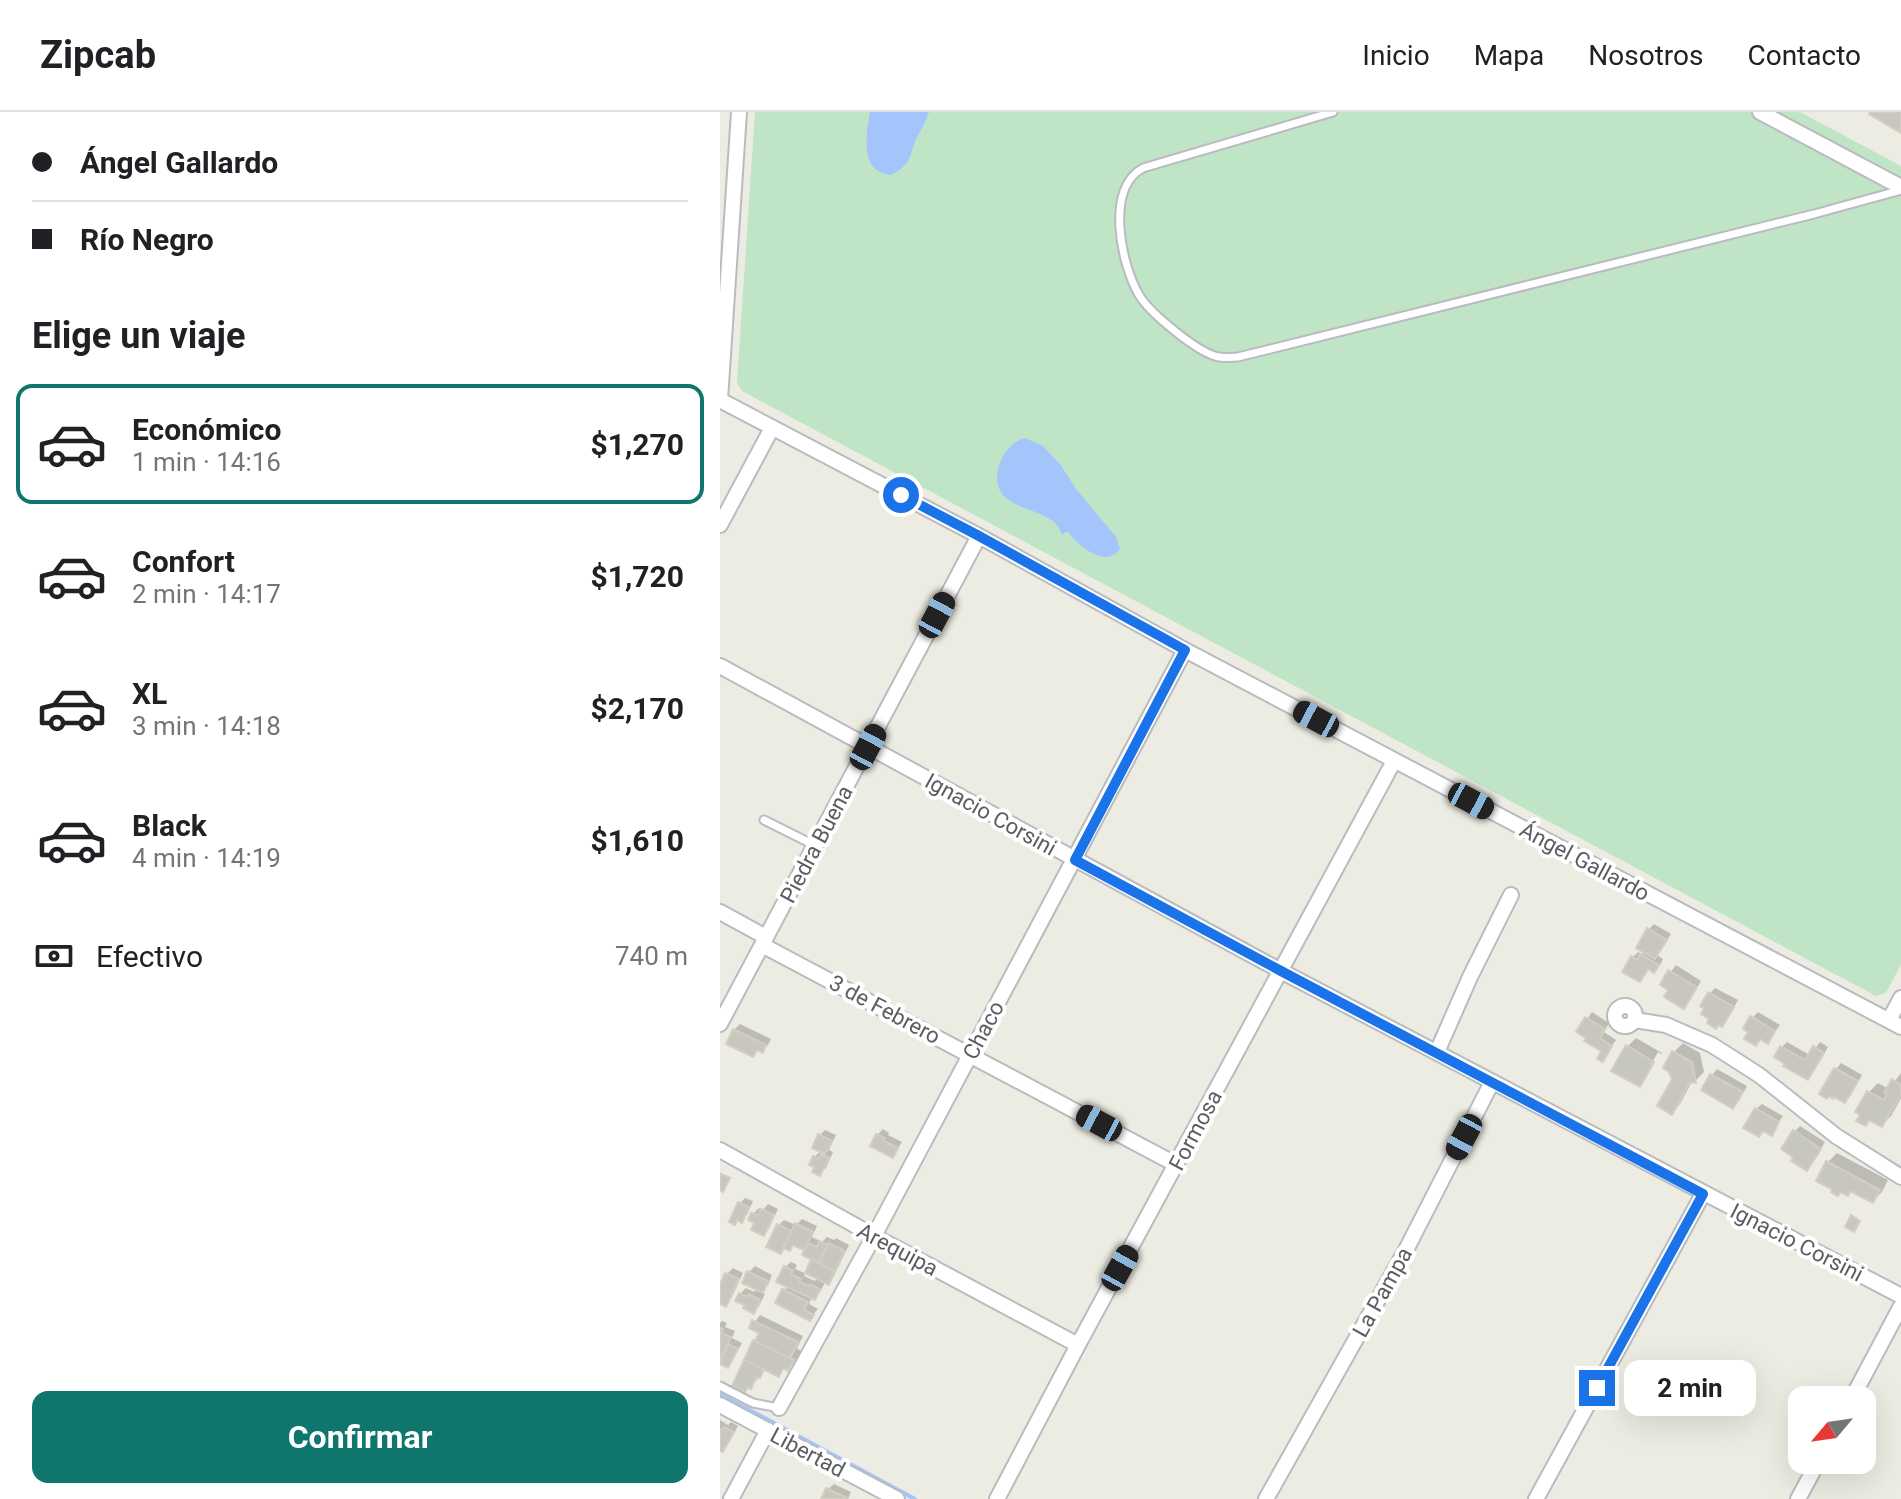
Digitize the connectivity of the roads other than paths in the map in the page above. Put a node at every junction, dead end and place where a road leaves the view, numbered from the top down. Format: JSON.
{"nodes":[{"id":1,"x":739,"y":112,"type":"edge"},
{"id":2,"x":1333,"y":112,"type":"edge"},
{"id":3,"x":1760,"y":112,"type":"edge"},
{"id":4,"x":1901,"y":189,"type":"edge"},
{"id":5,"x":727,"y":194,"type":"edge"},
{"id":6,"x":720,"y":400,"type":"edge"},
{"id":7,"x":772,"y":428,"type":"junction"},
{"id":8,"x":720,"y":525,"type":"edge"},
{"id":9,"x":979,"y":536,"type":"junction"},
{"id":10,"x":1185,"y":650,"type":"junction"},
{"id":11,"x":720,"y":666,"type":"edge"},
{"id":12,"x":868,"y":747,"type":"junction"},
{"id":13,"x":1394,"y":761,"type":"junction"},
{"id":14,"x":764,"y":820,"type":"dead end"},
{"id":15,"x":816,"y":846,"type":"junction"},
{"id":16,"x":1075,"y":860,"type":"junction"},
{"id":17,"x":1511,"y":895,"type":"dead end"},
{"id":18,"x":720,"y":912,"type":"edge"},
{"id":19,"x":764,"y":941,"type":"junction"},
{"id":20,"x":1281,"y":971,"type":"junction"},
{"id":21,"x":1901,"y":998,"type":"edge"},
{"id":22,"x":1635,"y":1020,"type":"dead end"},
{"id":23,"x":720,"y":1024,"type":"edge"},
{"id":24,"x":1895,"y":1024,"type":"edge"},
{"id":25,"x":1437,"y":1052,"type":"junction"},
{"id":26,"x":970,"y":1055,"type":"junction"},
{"id":27,"x":1492,"y":1082,"type":"junction"},
{"id":28,"x":720,"y":1150,"type":"edge"},
{"id":29,"x":1177,"y":1165,"type":"junction"},
{"id":30,"x":1901,"y":1177,"type":"edge"},
{"id":31,"x":1703,"y":1194,"type":"junction"},
{"id":32,"x":874,"y":1236,"type":"junction"},
{"id":33,"x":1901,"y":1296,"type":"edge"},
{"id":34,"x":1901,"y":1306,"type":"edge"},
{"id":35,"x":1078,"y":1345,"type":"junction"},
{"id":36,"x":720,"y":1386,"type":"edge"},
{"id":37,"x":1858,"y":1386,"type":"edge"},
{"id":38,"x":720,"y":1405,"type":"edge"},
{"id":39,"x":779,"y":1408,"type":"joint"},
{"id":40,"x":768,"y":1430,"type":"junction"},
{"id":41,"x":1811,"y":1474,"type":"edge"},
{"id":42,"x":731,"y":1499,"type":"edge"},
{"id":43,"x":897,"y":1499,"type":"edge"},
{"id":44,"x":997,"y":1499,"type":"edge"},
{"id":45,"x":1266,"y":1499,"type":"edge"},
{"id":46,"x":1536,"y":1499,"type":"edge"},
{"id":47,"x":1798,"y":1499,"type":"edge"}],
"edges":[{"from":1,"to":5,"type":"street"},
{"from":2,"to":4,"type":"lane"},
{"from":3,"to":4,"type":"street"},
{"from":5,"to":6,"type":"street"},
{"from":6,"to":7,"type":"street","name":"Ángel Gallardo"},
{"from":7,"to":8,"type":"street"},
{"from":7,"to":9,"type":"street","name":"Ángel Gallardo"},
{"from":9,"to":10,"type":"street","name":"Ángel Gallardo"},
{"from":9,"to":12,"type":"street","name":"Piedra Buena"},
{"from":10,"to":13,"type":"street","name":"Ángel Gallardo"},
{"from":10,"to":16,"type":"street","name":"Chaco"},
{"from":11,"to":12,"type":"street","name":"Ignacio Corsini"},
{"from":12,"to":15,"type":"street","name":"Piedra Buena"},
{"from":12,"to":16,"type":"street","name":"Ignacio Corsini"},
{"from":13,"to":20,"type":"street","name":"Formosa"},
{"from":13,"to":24,"type":"street","name":"Ángel Gallardo"},
{"from":14,"to":15,"type":"lane"},
{"from":15,"to":19,"type":"street","name":"Piedra Buena"},
{"from":16,"to":20,"type":"street","name":"Ignacio Corsini"},
{"from":16,"to":26,"type":"street","name":"Chaco"},
{"from":17,"to":25,"type":"street"},
{"from":18,"to":19,"type":"street","name":"3 de Febrero"},
{"from":19,"to":23,"type":"street","name":"Piedra Buena"},
{"from":19,"to":26,"type":"street","name":"3 de Febrero"},
{"from":20,"to":25,"type":"street","name":"Ignacio Corsini"},
{"from":20,"to":29,"type":"street","name":"Formosa"},
{"from":21,"to":24,"type":"street"},
{"from":22,"to":30,"type":"street"},
{"from":25,"to":27,"type":"street","name":"Ignacio Corsini"},
{"from":26,"to":29,"type":"street","name":"3 de Febrero"},
{"from":26,"to":32,"type":"street","name":"Chaco"},
{"from":27,"to":31,"type":"street","name":"Ignacio Corsini"},
{"from":27,"to":45,"type":"street","name":"La Pampa"},
{"from":28,"to":32,"type":"street","name":"Arequipa"},
{"from":29,"to":35,"type":"street","name":"Formosa"},
{"from":31,"to":33,"type":"street","name":"Ignacio Corsini"},
{"from":31,"to":46,"type":"street"},
{"from":32,"to":35,"type":"street","name":"Arequipa"},
{"from":32,"to":39,"type":"street","name":"Chaco"},
{"from":34,"to":37,"type":"street"},
{"from":35,"to":44,"type":"street","name":"Formosa"},
{"from":36,"to":39,"type":"lane"},
{"from":38,"to":40,"type":"street","name":"Libertad"},
{"from":40,"to":42,"type":"street"},
{"from":40,"to":43,"type":"street","name":"Libertad"},
{"from":41,"to":47,"type":"street"}]}
